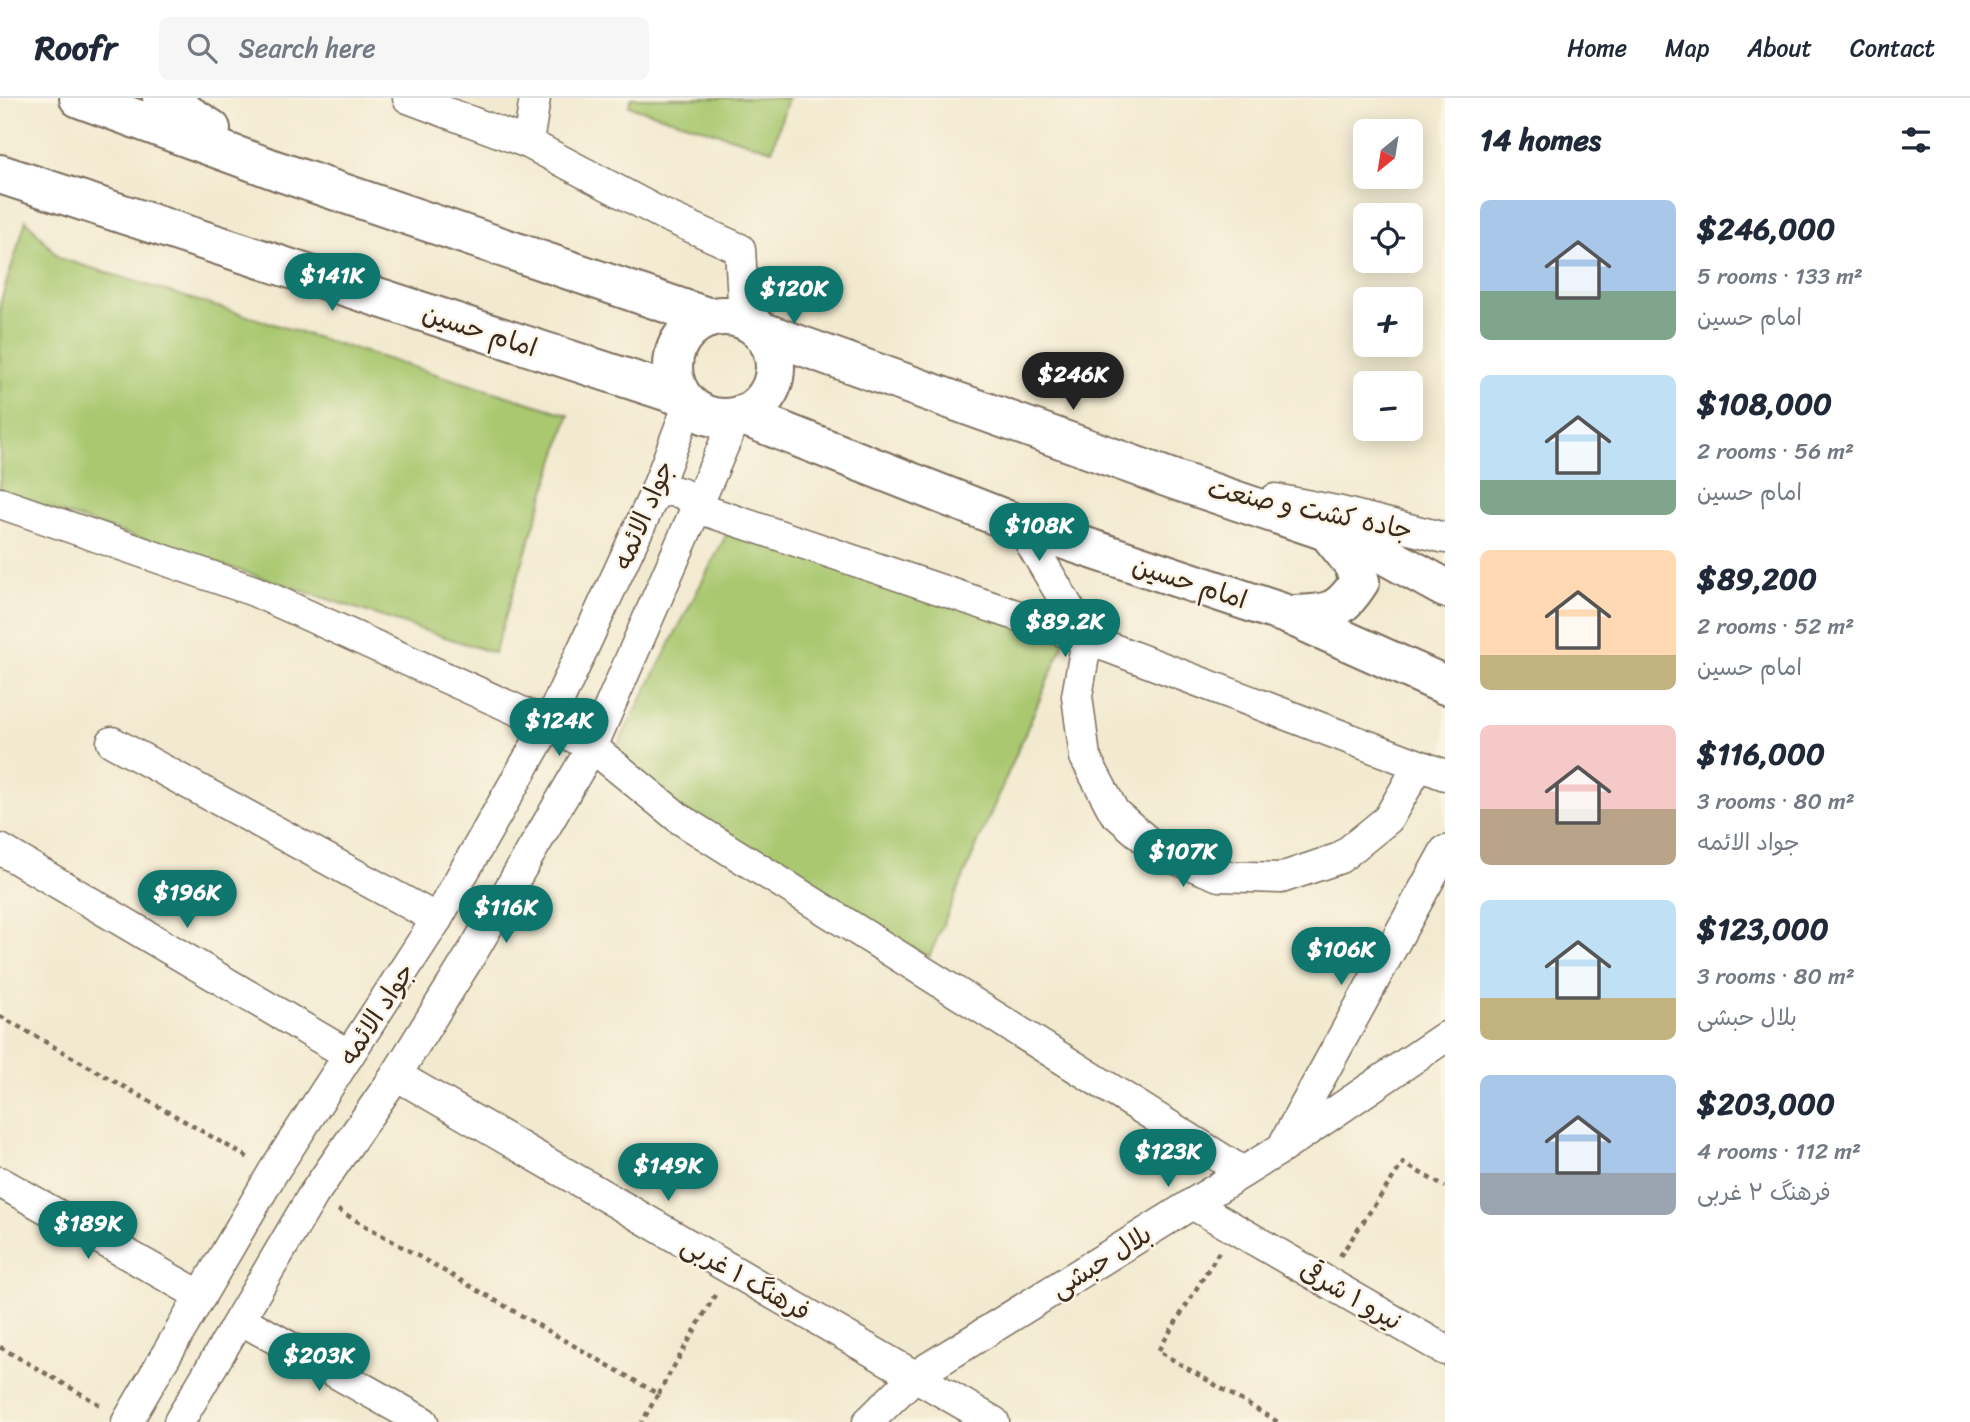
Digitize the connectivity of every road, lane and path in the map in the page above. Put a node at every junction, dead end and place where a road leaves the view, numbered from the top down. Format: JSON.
{"nodes":[{"id":1,"x":79,"y":98,"type":"edge"},
{"id":2,"x":162,"y":98,"type":"edge"},
{"id":3,"x":408,"y":98,"type":"edge"},
{"id":4,"x":535,"y":98,"type":"edge"},
{"id":5,"x":528,"y":144,"type":"junction"},
{"id":6,"x":278,"y":171,"type":"junction"},
{"id":7,"x":0,"y":174,"type":"edge"},
{"id":8,"x":739,"y":323,"type":"junction"},
{"id":9,"x":685,"y":399,"type":"junction"},
{"id":10,"x":739,"y":416,"type":"junction"},
{"id":11,"x":1175,"y":480,"type":"junction"},
{"id":12,"x":655,"y":493,"type":"junction"},
{"id":13,"x":0,"y":503,"type":"edge"},
{"id":14,"x":698,"y":508,"type":"junction"},
{"id":15,"x":1020,"y":525,"type":"junction"},
{"id":16,"x":1327,"y":531,"type":"junction"},
{"id":17,"x":1445,"y":538,"type":"edge"},
{"id":18,"x":1445,"y":588,"type":"edge"},
{"id":19,"x":1289,"y":615,"type":"junction"},
{"id":20,"x":1087,"y":639,"type":"junction"},
{"id":21,"x":1445,"y":685,"type":"edge"},
{"id":22,"x":548,"y":724,"type":"junction"},
{"id":23,"x":112,"y":742,"type":"dead end"},
{"id":24,"x":592,"y":747,"type":"junction"},
{"id":25,"x":1432,"y":770,"type":"edge"},
{"id":26,"x":0,"y":849,"type":"edge"},
{"id":27,"x":1445,"y":850,"type":"edge"},
{"id":28,"x":437,"y":919,"type":"junction"},
{"id":29,"x":0,"y":1016,"type":"edge"},
{"id":30,"x":1445,"y":1037,"type":"edge"},
{"id":31,"x":349,"y":1055,"type":"junction"},
{"id":32,"x":396,"y":1075,"type":"junction"},
{"id":33,"x":1282,"y":1148,"type":"junction"},
{"id":34,"x":274,"y":1172,"type":"junction"},
{"id":35,"x":1243,"y":1172,"type":"junction"},
{"id":36,"x":0,"y":1182,"type":"edge"},
{"id":37,"x":1445,"y":1187,"type":"edge"},
{"id":38,"x":313,"y":1195,"type":"junction"},
{"id":39,"x":1192,"y":1204,"type":"junction"},
{"id":40,"x":1256,"y":1241,"type":"junction"},
{"id":41,"x":730,"y":1269,"type":"junction"},
{"id":42,"x":1324,"y":1280,"type":"junction"},
{"id":43,"x":201,"y":1296,"type":"junction"},
{"id":44,"x":240,"y":1319,"type":"junction"},
{"id":45,"x":0,"y":1347,"type":"edge"},
{"id":46,"x":1445,"y":1350,"type":"edge"},
{"id":47,"x":915,"y":1376,"type":"junction"},
{"id":48,"x":658,"y":1394,"type":"junction"},
{"id":49,"x":128,"y":1422,"type":"edge"},
{"id":50,"x":179,"y":1422,"type":"edge"},
{"id":51,"x":423,"y":1422,"type":"edge"},
{"id":52,"x":642,"y":1422,"type":"edge"},
{"id":53,"x":868,"y":1422,"type":"edge"},
{"id":54,"x":995,"y":1422,"type":"edge"},
{"id":55,"x":1278,"y":1422,"type":"edge"}],
"edges":[{"from":1,"to":6,"type":"main road"},
{"from":2,"to":6,"type":"main road"},
{"from":3,"to":5,"type":"street"},
{"from":4,"to":5,"type":"street"},
{"from":5,"to":8,"type":"street"},
{"from":6,"to":8,"type":"main road"},
{"from":7,"to":9,"type":"main road","name":"امام حسین"},
{"from":8,"to":9,"type":"main road"},
{"from":8,"to":10,"type":"main road"},
{"from":8,"to":11,"type":"main road"},
{"from":9,"to":10,"type":"main road"},
{"from":9,"to":12,"type":"street","name":"جواد الائمه"},
{"from":10,"to":14,"type":"street","name":"جواد الائمه"},
{"from":10,"to":15,"type":"main road","name":"امام حسین"},
{"from":11,"to":16,"type":"main road"},
{"from":11,"to":17,"type":"street","name":"جاده کشت و صنعت"},
{"from":12,"to":14,"type":"street"},
{"from":12,"to":22,"type":"street","name":"جواد الائمه"},
{"from":13,"to":22,"type":"street"},
{"from":14,"to":20,"type":"street"},
{"from":14,"to":24,"type":"street","name":"جواد الائمه"},
{"from":15,"to":19,"type":"main road","name":"امام حسین"},
{"from":15,"to":20,"type":"street"},
{"from":16,"to":18,"type":"main road"},
{"from":16,"to":19,"type":"main road"},
{"from":19,"to":21,"type":"main road","name":"امام حسین"},
{"from":20,"to":25,"type":"street"},
{"from":20,"to":25,"type":"street"},
{"from":22,"to":24,"type":"street"},
{"from":22,"to":28,"type":"street","name":"جواد الائمه"},
{"from":23,"to":28,"type":"street"},
{"from":24,"to":32,"type":"street","name":"جواد الائمه"},
{"from":24,"to":35,"type":"street"},
{"from":26,"to":31,"type":"street"},
{"from":27,"to":33,"type":"street"},
{"from":28,"to":31,"type":"street","name":"جواد الائمه"},
{"from":29,"to":34,"type":"path"},
{"from":30,"to":33,"type":"street","name":"بلال حبشی"},
{"from":31,"to":34,"type":"street","name":"جواد الائمه"},
{"from":32,"to":38,"type":"street","name":"جواد الائمه"},
{"from":32,"to":41,"type":"street","name":"فرهنگ ۱ غربی"},
{"from":33,"to":35,"type":"street","name":"بلال حبشی"},
{"from":34,"to":43,"type":"street","name":"جواد الائمه"},
{"from":35,"to":39,"type":"street","name":"بلال حبشی"},
{"from":36,"to":43,"type":"street"},
{"from":37,"to":42,"type":"path"},
{"from":38,"to":44,"type":"street","name":"جواد الائمه"},
{"from":38,"to":48,"type":"path"},
{"from":39,"to":40,"type":"street","name":"نیرو ۱ شرقی"},
{"from":39,"to":47,"type":"street","name":"بلال حبشی"},
{"from":40,"to":42,"type":"street","name":"نیرو ۱ شرقی"},
{"from":40,"to":55,"type":"path"},
{"from":41,"to":47,"type":"street","name":"فرهنگ ۱ غربی"},
{"from":41,"to":48,"type":"path"},
{"from":42,"to":46,"type":"street","name":"نیرو ۱ شرقی"},
{"from":43,"to":49,"type":"street","name":"جواد الائمه"},
{"from":44,"to":50,"type":"street","name":"جواد الائمه"},
{"from":44,"to":51,"type":"street"},
{"from":45,"to":49,"type":"path"},
{"from":47,"to":53,"type":"street","name":"بلال حبشی"},
{"from":47,"to":54,"type":"street","name":"فرهنگ ۱ غربی"},
{"from":48,"to":52,"type":"path"}]}
